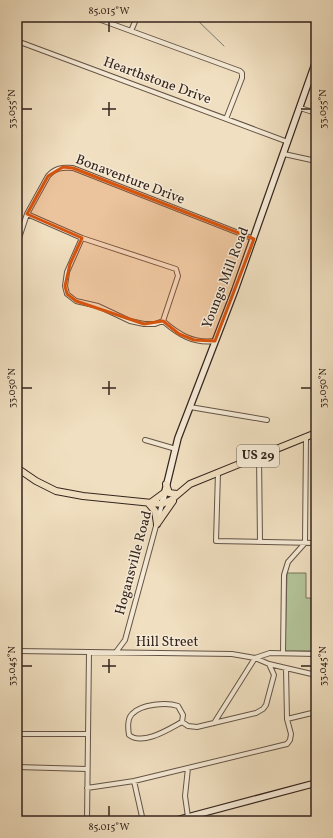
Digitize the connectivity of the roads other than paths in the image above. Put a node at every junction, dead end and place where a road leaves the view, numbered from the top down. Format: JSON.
{"nodes":[{"id":1,"x":93,"y":17,"type":"edge"},
{"id":2,"x":137,"y":17,"type":"edge"},
{"id":3,"x":302,"y":17,"type":"edge"},
{"id":4,"x":316,"y":21,"type":"edge"},
{"id":5,"x":131,"y":31,"type":"junction"},
{"id":6,"x":17,"y":41,"type":"edge"},
{"id":7,"x":316,"y":61,"type":"edge"},
{"id":8,"x":300,"y":108,"type":"junction"},
{"id":9,"x":316,"y":113,"type":"edge"},
{"id":10,"x":226,"y":119,"type":"junction"},
{"id":11,"x":289,"y":142,"type":"junction"},
{"id":12,"x":284,"y":154,"type":"junction"},
{"id":13,"x":316,"y":161,"type":"edge"},
{"id":14,"x":27,"y":214,"type":"junction"},
{"id":15,"x":82,"y":238,"type":"junction"},
{"id":16,"x":254,"y":239,"type":"junction"},
{"id":17,"x":17,"y":244,"type":"edge"},
{"id":18,"x":163,"y":321,"type":"junction"},
{"id":19,"x":215,"y":341,"type":"junction"},
{"id":20,"x":190,"y":407,"type":"junction"},
{"id":21,"x":267,"y":420,"type":"dead end"},
{"id":22,"x":316,"y":433,"type":"edge"},
{"id":23,"x":306,"y":437,"type":"junction"},
{"id":24,"x":145,"y":440,"type":"dead end"},
{"id":25,"x":176,"y":449,"type":"junction"},
{"id":26,"x":259,"y":456,"type":"junction"},
{"id":27,"x":17,"y":468,"type":"edge"},
{"id":28,"x":218,"y":472,"type":"junction"},
{"id":29,"x":166,"y":484,"type":"junction"},
{"id":30,"x":164,"y":494,"type":"junction"},
{"id":31,"x":177,"y":494,"type":"junction"},
{"id":32,"x":149,"y":504,"type":"junction"},
{"id":33,"x":162,"y":504,"type":"junction"},
{"id":34,"x":157,"y":524,"type":"junction"},
{"id":35,"x":260,"y":542,"type":"junction"},
{"id":36,"x":305,"y":543,"type":"junction"},
{"id":37,"x":316,"y":543,"type":"edge"},
{"id":38,"x":17,"y":651,"type":"edge"},
{"id":39,"x":89,"y":652,"type":"junction"},
{"id":40,"x":116,"y":652,"type":"junction"},
{"id":41,"x":283,"y":653,"type":"junction"},
{"id":42,"x":316,"y":654,"type":"edge"},
{"id":43,"x":255,"y":658,"type":"junction"},
{"id":44,"x":269,"y":664,"type":"junction"},
{"id":45,"x":284,"y":668,"type":"junction"},
{"id":46,"x":274,"y":675,"type":"junction"},
{"id":47,"x":316,"y":675,"type":"edge"},
{"id":48,"x":316,"y":712,"type":"edge"},
{"id":49,"x":287,"y":719,"type":"junction"},
{"id":50,"x":182,"y":722,"type":"junction"},
{"id":51,"x":214,"y":723,"type":"junction"},
{"id":52,"x":17,"y":734,"type":"edge"},
{"id":53,"x":88,"y":734,"type":"junction"},
{"id":54,"x":17,"y":767,"type":"edge"},
{"id":55,"x":188,"y":768,"type":"junction"},
{"id":56,"x":87,"y":769,"type":"junction"},
{"id":57,"x":134,"y":781,"type":"junction"},
{"id":58,"x":316,"y":783,"type":"edge"},
{"id":59,"x":87,"y":788,"type":"junction"},
{"id":60,"x":188,"y":817,"type":"junction"},
{"id":61,"x":87,"y":821,"type":"edge"},
{"id":62,"x":143,"y":821,"type":"edge"},
{"id":63,"x":173,"y":821,"type":"edge"}],
"edges":[{"from":1,"to":5,"type":"street"},
{"from":2,"to":5,"type":"street"},
{"from":3,"to":4,"type":"street"},
{"from":5,"to":10,"type":"street"},
{"from":6,"to":10,"type":"street","name":"Hearthstone Drive"},
{"from":7,"to":8,"type":"street","name":"Youngs Mill Road"},
{"from":8,"to":9,"type":"street"},
{"from":8,"to":11,"type":"street","name":"Youngs Mill Road"},
{"from":10,"to":11,"type":"street","name":"Hearthstone Drive"},
{"from":11,"to":12,"type":"street","name":"Youngs Mill Road"},
{"from":12,"to":13,"type":"street"},
{"from":12,"to":16,"type":"street","name":"Youngs Mill Road"},
{"from":14,"to":15,"type":"street"},
{"from":14,"to":16,"type":"street","name":"Bonaventure Drive"},
{"from":14,"to":17,"type":"street","name":"Bonaventure Drive"},
{"from":15,"to":18,"type":"street"},
{"from":15,"to":18,"type":"street"},
{"from":16,"to":19,"type":"street","name":"Youngs Mill Road"},
{"from":18,"to":19,"type":"street"},
{"from":19,"to":20,"type":"street","name":"Youngs Mill Road"},
{"from":20,"to":21,"type":"street"},
{"from":20,"to":25,"type":"street","name":"Youngs Mill Road"},
{"from":22,"to":23,"type":"main road","name":"Hogansville Road","number":"US 29"},
{"from":23,"to":26,"type":"main road","name":"Hogansville Road","number":"US 29"},
{"from":23,"to":36,"type":"street"},
{"from":24,"to":25,"type":"street"},
{"from":25,"to":29,"type":"street","name":"Youngs Mill Road"},
{"from":26,"to":28,"type":"main road","name":"Hogansville Road","number":"US 29"},
{"from":26,"to":35,"type":"street"},
{"from":27,"to":32,"type":"main road"},
{"from":28,"to":31,"type":"main road","name":"Hogansville Road","number":"US 29"},
{"from":28,"to":35,"type":"street"},
{"from":29,"to":30,"type":"street","name":"Youngs Mill Road"},
{"from":29,"to":31,"type":"main road"},
{"from":30,"to":32,"type":"main road"},
{"from":30,"to":33,"type":"street","name":"Youngs Mill Road"},
{"from":31,"to":33,"type":"main road","name":"Hogansville Road","number":"US 29"},
{"from":31,"to":34,"type":"main road"},
{"from":32,"to":33,"type":"main road"},
{"from":32,"to":34,"type":"main road"},
{"from":33,"to":34,"type":"street","name":"Hogansville Road"},
{"from":34,"to":40,"type":"street","name":"Hogansville Road"},
{"from":35,"to":36,"type":"street"},
{"from":36,"to":37,"type":"street"},
{"from":36,"to":41,"type":"street"},
{"from":38,"to":39,"type":"street","name":"Hill Street"},
{"from":39,"to":40,"type":"street","name":"Hill Street"},
{"from":39,"to":53,"type":"street"},
{"from":40,"to":43,"type":"street","name":"Hill Street"},
{"from":41,"to":42,"type":"street","name":"Hill Street"},
{"from":41,"to":43,"type":"street","name":"Hill Street"},
{"from":43,"to":44,"type":"street"},
{"from":43,"to":51,"type":"street"},
{"from":44,"to":45,"type":"street"},
{"from":44,"to":46,"type":"street"},
{"from":45,"to":46,"type":"street"},
{"from":45,"to":47,"type":"street"},
{"from":45,"to":49,"type":"street"},
{"from":46,"to":51,"type":"street"},
{"from":48,"to":49,"type":"street"},
{"from":49,"to":55,"type":"street"},
{"from":50,"to":50,"type":"street"},
{"from":50,"to":51,"type":"street"},
{"from":52,"to":53,"type":"street"},
{"from":53,"to":56,"type":"street"},
{"from":54,"to":56,"type":"street"},
{"from":55,"to":57,"type":"street"},
{"from":55,"to":60,"type":"street"},
{"from":56,"to":59,"type":"street"},
{"from":57,"to":59,"type":"street"},
{"from":57,"to":62,"type":"street"},
{"from":58,"to":60,"type":"street"},
{"from":59,"to":61,"type":"street"},
{"from":60,"to":63,"type":"street"}]}
